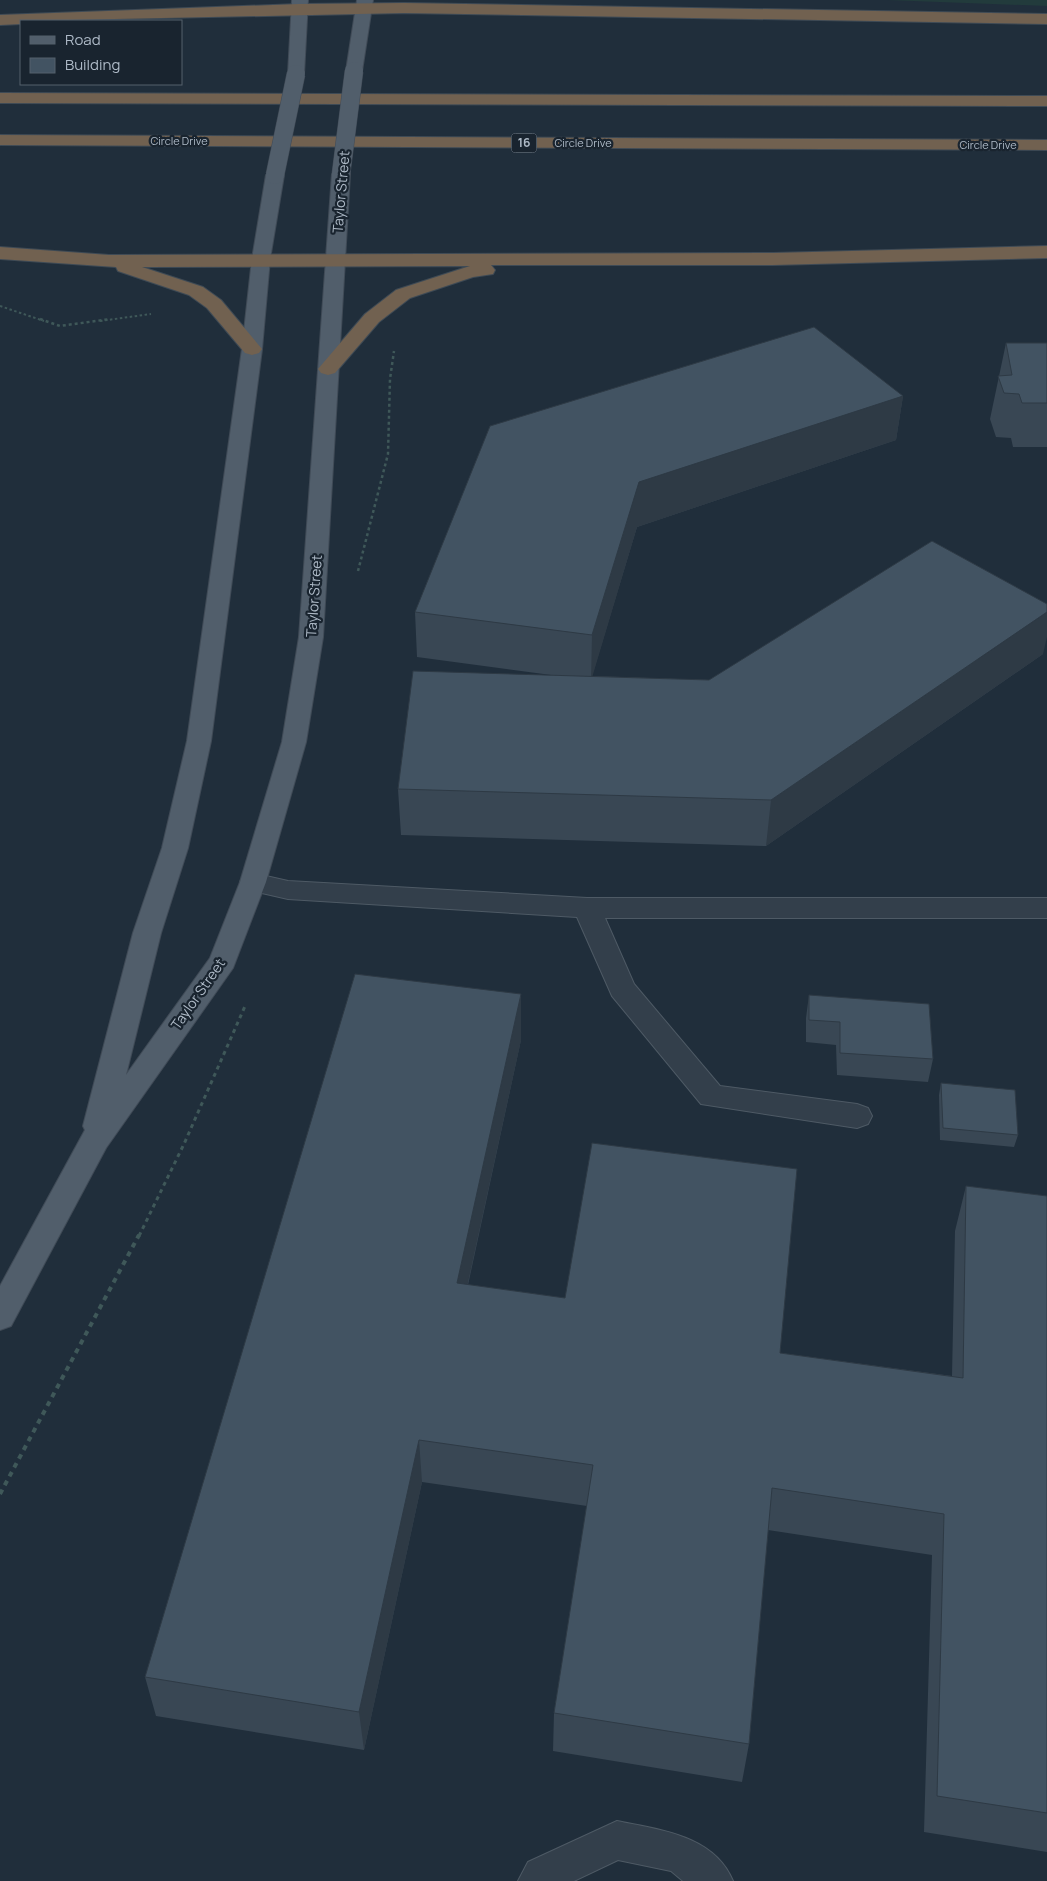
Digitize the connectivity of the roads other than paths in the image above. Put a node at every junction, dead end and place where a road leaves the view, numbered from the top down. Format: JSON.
{"nodes":[{"id":1,"x":215,"y":0,"type":"edge"},
{"id":2,"x":479,"y":0,"type":"edge"},
{"id":3,"x":300,"y":4,"type":"edge"},
{"id":4,"x":364,"y":4,"type":"edge"},
{"id":5,"x":688,"y":12,"type":"junction"},
{"id":6,"x":61,"y":18,"type":"junction"},
{"id":7,"x":1047,"y":19,"type":"edge"},
{"id":8,"x":0,"y":20,"type":"edge"},
{"id":9,"x":0,"y":98,"type":"edge"},
{"id":10,"x":1047,"y":101,"type":"edge"},
{"id":11,"x":0,"y":140,"type":"edge"},
{"id":12,"x":1047,"y":146,"type":"edge"},
{"id":13,"x":1047,"y":252,"type":"edge"},
{"id":14,"x":0,"y":253,"type":"edge"},
{"id":15,"x":261,"y":259,"type":"junction"},
{"id":16,"x":336,"y":259,"type":"junction"},
{"id":17,"x":559,"y":260,"type":"junction"},
{"id":18,"x":109,"y":261,"type":"junction"},
{"id":19,"x":252,"y":349,"type":"junction"},
{"id":20,"x":328,"y":369,"type":"junction"},
{"id":21,"x":253,"y":882,"type":"junction"},
{"id":22,"x":587,"y":908,"type":"junction"},
{"id":23,"x":1047,"y":908,"type":"edge"},
{"id":24,"x":857,"y":1116,"type":"dead end"},
{"id":25,"x":95,"y":1140,"type":"junction"},
{"id":26,"x":0,"y":1316,"type":"edge"},
{"id":27,"x":538,"y":1881,"type":"edge"},
{"id":28,"x":713,"y":1881,"type":"edge"}],
"edges":[{"from":1,"to":6,"type":"highway"},
{"from":2,"to":5,"type":"highway"},
{"from":3,"to":4,"type":"highway"},
{"from":3,"to":6,"type":"highway"},
{"from":3,"to":15,"type":"main road","name":"Taylor Street","bridge":true},
{"from":4,"to":5,"type":"highway"},
{"from":4,"to":16,"type":"main road","name":"Taylor Street","bridge":true},
{"from":5,"to":7,"type":"highway"},
{"from":6,"to":8,"type":"highway"},
{"from":9,"to":10,"type":"highway"},
{"from":11,"to":12,"type":"highway","name":"Circle Drive","number":"16"},
{"from":13,"to":17,"type":"highway"},
{"from":14,"to":18,"type":"highway"},
{"from":15,"to":16,"type":"highway"},
{"from":15,"to":18,"type":"highway"},
{"from":15,"to":19,"type":"main road","name":"Taylor Street"},
{"from":16,"to":17,"type":"highway"},
{"from":16,"to":20,"type":"main road","name":"Taylor Street"},
{"from":17,"to":20,"type":"highway"},
{"from":18,"to":19,"type":"highway"},
{"from":19,"to":25,"type":"main road","name":"Taylor Street"},
{"from":20,"to":21,"type":"main road","name":"Taylor Street"},
{"from":21,"to":22,"type":"lane"},
{"from":21,"to":25,"type":"main road","name":"Taylor Street"},
{"from":22,"to":23,"type":"lane"},
{"from":22,"to":24,"type":"lane"},
{"from":25,"to":26,"type":"main road","name":"Taylor Street"},
{"from":27,"to":28,"type":"lane"}]}
